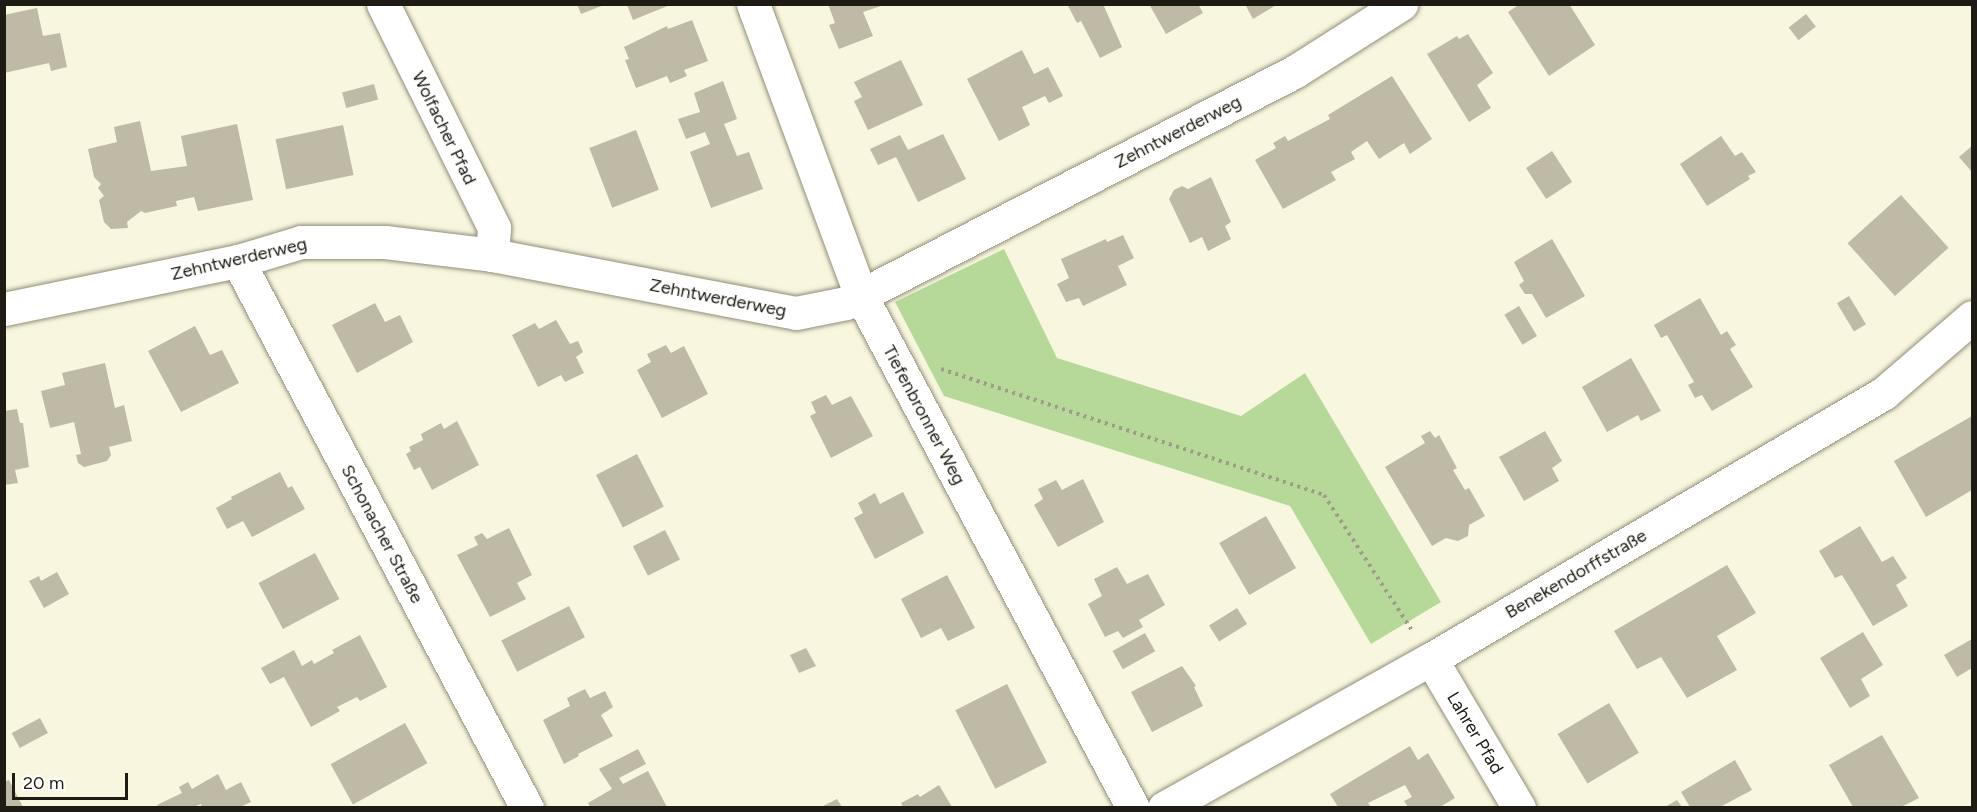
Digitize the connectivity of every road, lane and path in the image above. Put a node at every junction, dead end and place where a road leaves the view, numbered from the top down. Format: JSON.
{"nodes":[{"id":1,"x":383,"y":4,"type":"edge"},
{"id":2,"x":753,"y":4,"type":"edge"},
{"id":3,"x":1401,"y":4,"type":"edge"},
{"id":4,"x":492,"y":255,"type":"junction"},
{"id":5,"x":238,"y":261,"type":"junction"},
{"id":6,"x":861,"y":296,"type":"junction"},
{"id":7,"x":4,"y":309,"type":"edge"},
{"id":8,"x":1972,"y":317,"type":"edge"},
{"id":9,"x":932,"y":366,"type":"dead end"},
{"id":10,"x":1431,"y":659,"type":"junction"},
{"id":11,"x":527,"y":807,"type":"edge"},
{"id":12,"x":1133,"y":807,"type":"edge"},
{"id":13,"x":1164,"y":807,"type":"edge"},
{"id":14,"x":1519,"y":807,"type":"edge"}],
"edges":[{"from":1,"to":4,"type":"street","name":"Wolfacher Pfad"},
{"from":2,"to":6,"type":"street","name":"Tiefenbronner Weg"},
{"from":3,"to":6,"type":"street","name":"Zehntwerderweg"},
{"from":4,"to":5,"type":"street","name":"Zehntwerderweg"},
{"from":4,"to":6,"type":"street","name":"Zehntwerderweg"},
{"from":5,"to":7,"type":"street","name":"Zehntwerderweg"},
{"from":5,"to":11,"type":"street","name":"Schonacher Straße"},
{"from":6,"to":12,"type":"street","name":"Tiefenbronner Weg"},
{"from":8,"to":10,"type":"street","name":"Benekendorffstraße"},
{"from":9,"to":10,"type":"path"},
{"from":10,"to":13,"type":"street","name":"Benekendorffstraße"},
{"from":10,"to":14,"type":"street","name":"Lahrer Pfad"}]}
